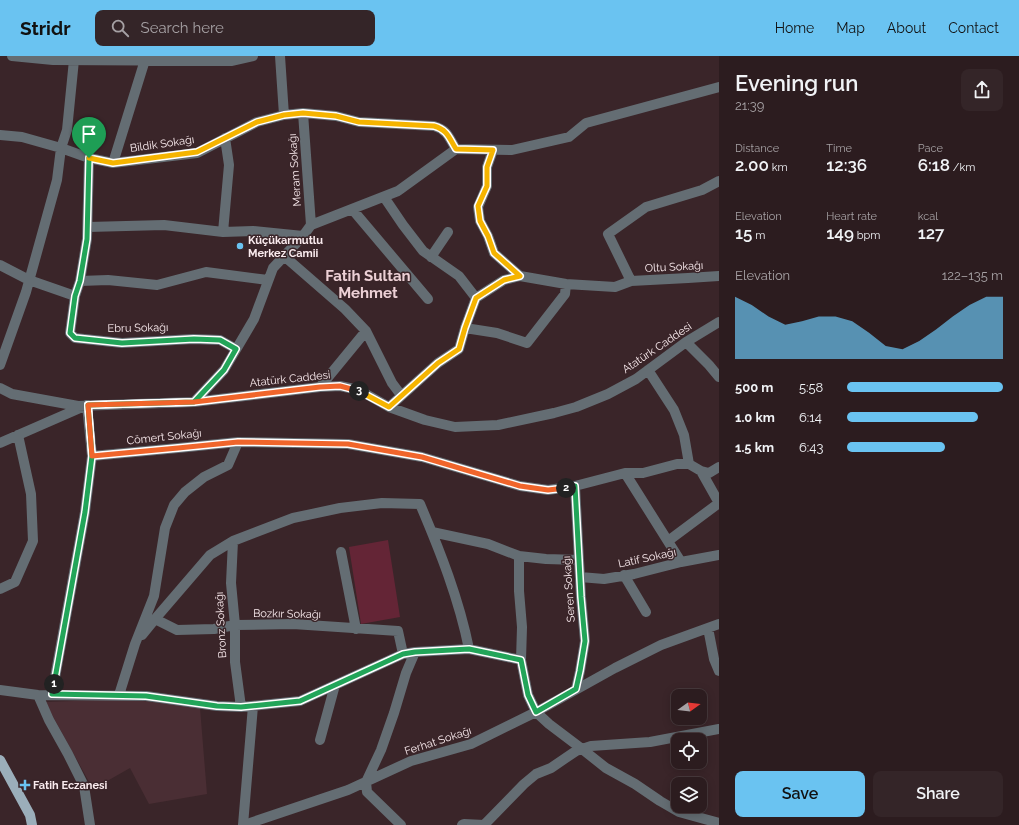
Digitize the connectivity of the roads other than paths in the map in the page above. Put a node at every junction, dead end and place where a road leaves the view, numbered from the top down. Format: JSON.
{"nodes":[{"id":1,"x":12,"y":56,"type":"edge"},
{"id":2,"x":253,"y":56,"type":"edge"},
{"id":3,"x":280,"y":56,"type":"edge"},
{"id":4,"x":128,"y":58,"type":"edge"},
{"id":5,"x":230,"y":58,"type":"edge"},
{"id":6,"x":74,"y":60,"type":"junction"},
{"id":7,"x":145,"y":60,"type":"junction"},
{"id":8,"x":719,"y":87,"type":"edge"},
{"id":9,"x":303,"y":113,"type":"junction"},
{"id":10,"x":284,"y":115,"type":"junction"},
{"id":11,"x":0,"y":135,"type":"edge"},
{"id":12,"x":225,"y":138,"type":"junction"},
{"id":13,"x":61,"y":148,"type":"junction"},
{"id":14,"x":456,"y":149,"type":"junction"},
{"id":15,"x":493,"y":150,"type":"junction"},
{"id":16,"x":89,"y":158,"type":"junction"},
{"id":17,"x":113,"y":163,"type":"junction"},
{"id":18,"x":719,"y":181,"type":"edge"},
{"id":19,"x":384,"y":197,"type":"junction"},
{"id":20,"x":352,"y":209,"type":"junction"},
{"id":21,"x":311,"y":225,"type":"junction"},
{"id":22,"x":88,"y":227,"type":"junction"},
{"id":23,"x":223,"y":232,"type":"junction"},
{"id":24,"x":448,"y":232,"type":"dead end"},
{"id":25,"x":303,"y":236,"type":"junction"},
{"id":26,"x":284,"y":256,"type":"junction"},
{"id":27,"x":431,"y":257,"type":"junction"},
{"id":28,"x":0,"y":265,"type":"edge"},
{"id":29,"x":520,"y":276,"type":"junction"},
{"id":30,"x":719,"y":276,"type":"edge"},
{"id":31,"x":29,"y":280,"type":"junction"},
{"id":32,"x":268,"y":280,"type":"junction"},
{"id":33,"x":80,"y":281,"type":"junction"},
{"id":34,"x":630,"y":281,"type":"junction"},
{"id":35,"x":566,"y":284,"type":"junction"},
{"id":36,"x":75,"y":296,"type":"junction"},
{"id":37,"x":476,"y":298,"type":"junction"},
{"id":38,"x":428,"y":299,"type":"dead end"},
{"id":39,"x":719,"y":322,"type":"edge"},
{"id":40,"x":465,"y":328,"type":"junction"},
{"id":41,"x":366,"y":331,"type":"junction"},
{"id":42,"x":686,"y":342,"type":"junction"},
{"id":43,"x":236,"y":349,"type":"junction"},
{"id":44,"x":0,"y":365,"type":"edge"},
{"id":45,"x":648,"y":370,"type":"junction"},
{"id":46,"x":719,"y":377,"type":"edge"},
{"id":47,"x":320,"y":387,"type":"junction"},
{"id":48,"x":0,"y":388,"type":"edge"},
{"id":49,"x":402,"y":396,"type":"junction"},
{"id":50,"x":194,"y":402,"type":"junction"},
{"id":51,"x":88,"y":405,"type":"junction"},
{"id":52,"x":389,"y":407,"type":"junction"},
{"id":53,"x":18,"y":435,"type":"junction"},
{"id":54,"x":238,"y":442,"type":"junction"},
{"id":55,"x":0,"y":443,"type":"edge"},
{"id":56,"x":92,"y":456,"type":"junction"},
{"id":57,"x":689,"y":464,"type":"junction"},
{"id":58,"x":719,"y":467,"type":"edge"},
{"id":59,"x":702,"y":471,"type":"junction"},
{"id":60,"x":625,"y":472,"type":"junction"},
{"id":61,"x":575,"y":486,"type":"junction"},
{"id":62,"x":719,"y":503,"type":"edge"},
{"id":63,"x":432,"y":532,"type":"junction"},
{"id":64,"x":668,"y":541,"type":"junction"},
{"id":65,"x":233,"y":542,"type":"junction"},
{"id":66,"x":341,"y":552,"type":"dead end"},
{"id":67,"x":719,"y":555,"type":"edge"},
{"id":68,"x":519,"y":556,"type":"junction"},
{"id":69,"x":579,"y":560,"type":"junction"},
{"id":70,"x":681,"y":562,"type":"junction"},
{"id":71,"x":624,"y":575,"type":"junction"},
{"id":72,"x":580,"y":577,"type":"junction"},
{"id":73,"x":0,"y":589,"type":"edge"},
{"id":74,"x":646,"y":612,"type":"dead end"},
{"id":75,"x":155,"y":619,"type":"junction"},
{"id":76,"x":719,"y":624,"type":"edge"},
{"id":77,"x":235,"y":625,"type":"junction"},
{"id":78,"x":708,"y":628,"type":"junction"},
{"id":79,"x":356,"y":629,"type":"junction"},
{"id":80,"x":135,"y":644,"type":"junction"},
{"id":81,"x":469,"y":649,"type":"junction"},
{"id":82,"x":415,"y":652,"type":"junction"},
{"id":83,"x":403,"y":654,"type":"junction"},
{"id":84,"x":521,"y":660,"type":"junction"},
{"id":85,"x":719,"y":670,"type":"edge"},
{"id":86,"x":335,"y":685,"type":"junction"},
{"id":87,"x":0,"y":689,"type":"edge"},
{"id":88,"x":576,"y":689,"type":"junction"},
{"id":89,"x":38,"y":694,"type":"junction"},
{"id":90,"x":52,"y":694,"type":"junction"},
{"id":91,"x":119,"y":696,"type":"junction"},
{"id":92,"x":253,"y":706,"type":"junction"},
{"id":93,"x":241,"y":707,"type":"junction"},
{"id":94,"x":536,"y":712,"type":"junction"},
{"id":95,"x":719,"y":729,"type":"edge"},
{"id":96,"x":320,"y":740,"type":"dead end"},
{"id":97,"x":582,"y":749,"type":"junction"},
{"id":98,"x":0,"y":760,"type":"edge"},
{"id":99,"x":366,"y":782,"type":"junction"},
{"id":100,"x":719,"y":823,"type":"edge"},
{"id":101,"x":32,"y":825,"type":"edge"},
{"id":102,"x":90,"y":825,"type":"edge"},
{"id":103,"x":244,"y":825,"type":"edge"},
{"id":104,"x":401,"y":825,"type":"edge"},
{"id":105,"x":462,"y":825,"type":"edge"},
{"id":106,"x":485,"y":825,"type":"edge"}],
"edges":[{"from":1,"to":6,"type":"street"},
{"from":2,"to":5,"type":"street"},
{"from":3,"to":10,"type":"street"},
{"from":4,"to":6,"type":"street"},
{"from":4,"to":7,"type":"street"},
{"from":5,"to":7,"type":"street"},
{"from":6,"to":13,"type":"street"},
{"from":7,"to":17,"type":"street"},
{"from":8,"to":15,"type":"street"},
{"from":9,"to":10,"type":"street","name":"Bildik Sokağı"},
{"from":9,"to":14,"type":"street","name":"Bildik Sokağı"},
{"from":9,"to":21,"type":"street","name":"Meram Sokağı"},
{"from":10,"to":12,"type":"street","name":"Bildik Sokağı"},
{"from":11,"to":13,"type":"street","name":"Bildik Sokağı"},
{"from":12,"to":17,"type":"street","name":"Bildik Sokağı"},
{"from":12,"to":23,"type":"street"},
{"from":13,"to":16,"type":"street","name":"Bildik Sokağı"},
{"from":13,"to":31,"type":"street"},
{"from":14,"to":15,"type":"street"},
{"from":14,"to":19,"type":"street"},
{"from":15,"to":29,"type":"street"},
{"from":16,"to":17,"type":"street","name":"Bildik Sokağı"},
{"from":16,"to":22,"type":"street","name":"Ebru Sokağı"},
{"from":18,"to":34,"type":"street"},
{"from":19,"to":20,"type":"street"},
{"from":19,"to":27,"type":"street"},
{"from":20,"to":21,"type":"street"},
{"from":20,"to":38,"type":"street"},
{"from":21,"to":25,"type":"street"},
{"from":22,"to":23,"type":"street"},
{"from":22,"to":33,"type":"street","name":"Ebru Sokağı"},
{"from":23,"to":25,"type":"street"},
{"from":24,"to":27,"type":"street"},
{"from":25,"to":26,"type":"street"},
{"from":26,"to":32,"type":"street"},
{"from":26,"to":41,"type":"street"},
{"from":27,"to":37,"type":"street"},
{"from":28,"to":31,"type":"street"},
{"from":29,"to":35,"type":"street","name":"Oltu Sokağı"},
{"from":29,"to":37,"type":"street"},
{"from":30,"to":34,"type":"street","name":"Oltu Sokağı"},
{"from":31,"to":36,"type":"street"},
{"from":31,"to":44,"type":"street"},
{"from":32,"to":33,"type":"street"},
{"from":32,"to":43,"type":"street"},
{"from":33,"to":36,"type":"street","name":"Ebru Sokağı"},
{"from":34,"to":35,"type":"street","name":"Oltu Sokağı"},
{"from":35,"to":40,"type":"street"},
{"from":36,"to":43,"type":"street","name":"Ebru Sokağı"},
{"from":37,"to":40,"type":"street"},
{"from":39,"to":42,"type":"street","name":"Atatürk Caddesi"},
{"from":40,"to":49,"type":"street"},
{"from":41,"to":47,"type":"street"},
{"from":41,"to":49,"type":"street"},
{"from":42,"to":45,"type":"street","name":"Atatürk Caddesi"},
{"from":42,"to":46,"type":"street"},
{"from":43,"to":50,"type":"street"},
{"from":45,"to":52,"type":"street","name":"Atatürk Caddesi"},
{"from":45,"to":57,"type":"street"},
{"from":47,"to":50,"type":"street","name":"Atatürk Caddesi"},
{"from":47,"to":52,"type":"street","name":"Atatürk Caddesi"},
{"from":48,"to":51,"type":"street","name":"Atatürk Caddesi"},
{"from":49,"to":52,"type":"street"},
{"from":50,"to":51,"type":"street","name":"Atatürk Caddesi"},
{"from":51,"to":53,"type":"street"},
{"from":51,"to":56,"type":"street"},
{"from":53,"to":55,"type":"street"},
{"from":53,"to":73,"type":"street"},
{"from":54,"to":56,"type":"street","name":"Cömert Sokağı"},
{"from":54,"to":61,"type":"street","name":"Cömert Sokağı"},
{"from":54,"to":80,"type":"street"},
{"from":56,"to":90,"type":"street"},
{"from":57,"to":59,"type":"street"},
{"from":57,"to":60,"type":"street","name":"Cömert Sokağı"},
{"from":58,"to":59,"type":"street"},
{"from":59,"to":62,"type":"street"},
{"from":60,"to":61,"type":"street","name":"Cömert Sokağı"},
{"from":60,"to":64,"type":"street"},
{"from":61,"to":69,"type":"street","name":"Seren Sokağı"},
{"from":62,"to":64,"type":"street"},
{"from":63,"to":65,"type":"street"},
{"from":63,"to":68,"type":"street"},
{"from":63,"to":81,"type":"street"},
{"from":64,"to":70,"type":"street"},
{"from":65,"to":75,"type":"street"},
{"from":65,"to":77,"type":"street","name":"Bronz Sokağı"},
{"from":66,"to":79,"type":"street"},
{"from":67,"to":70,"type":"street","name":"Latif Sokağı"},
{"from":68,"to":69,"type":"street"},
{"from":68,"to":84,"type":"street"},
{"from":69,"to":72,"type":"street","name":"Seren Sokağı"},
{"from":70,"to":71,"type":"street","name":"Latif Sokağı"},
{"from":71,"to":72,"type":"street","name":"Latif Sokağı"},
{"from":71,"to":74,"type":"street"},
{"from":72,"to":88,"type":"street","name":"Seren Sokağı"},
{"from":75,"to":77,"type":"street","name":"Bozkır Sokağı"},
{"from":75,"to":80,"type":"street"},
{"from":76,"to":78,"type":"street","name":"Ferhat Sokağı"},
{"from":77,"to":79,"type":"street","name":"Bozkır Sokağı"},
{"from":77,"to":93,"type":"street","name":"Bronz Sokağı"},
{"from":78,"to":85,"type":"street"},
{"from":78,"to":88,"type":"street","name":"Ferhat Sokağı"},
{"from":79,"to":83,"type":"street","name":"Bozkır Sokağı"},
{"from":80,"to":91,"type":"street"},
{"from":81,"to":82,"type":"street"},
{"from":81,"to":84,"type":"street"},
{"from":82,"to":83,"type":"street"},
{"from":82,"to":99,"type":"street"},
{"from":83,"to":86,"type":"street"},
{"from":84,"to":94,"type":"street"},
{"from":86,"to":92,"type":"street"},
{"from":86,"to":96,"type":"street"},
{"from":87,"to":89,"type":"street"},
{"from":88,"to":94,"type":"street","name":"Ferhat Sokağı"},
{"from":89,"to":90,"type":"street"},
{"from":89,"to":102,"type":"street"},
{"from":90,"to":91,"type":"street"},
{"from":91,"to":93,"type":"street"},
{"from":92,"to":93,"type":"street"},
{"from":92,"to":103,"type":"street"},
{"from":94,"to":97,"type":"street"},
{"from":94,"to":99,"type":"street","name":"Ferhat Sokağı"},
{"from":95,"to":97,"type":"street"},
{"from":97,"to":100,"type":"street"},
{"from":97,"to":106,"type":"street"},
{"from":98,"to":101,"type":"main road"},
{"from":99,"to":103,"type":"street","name":"Ferhat Sokağı"},
{"from":99,"to":104,"type":"street"},
{"from":105,"to":106,"type":"street"}]}
